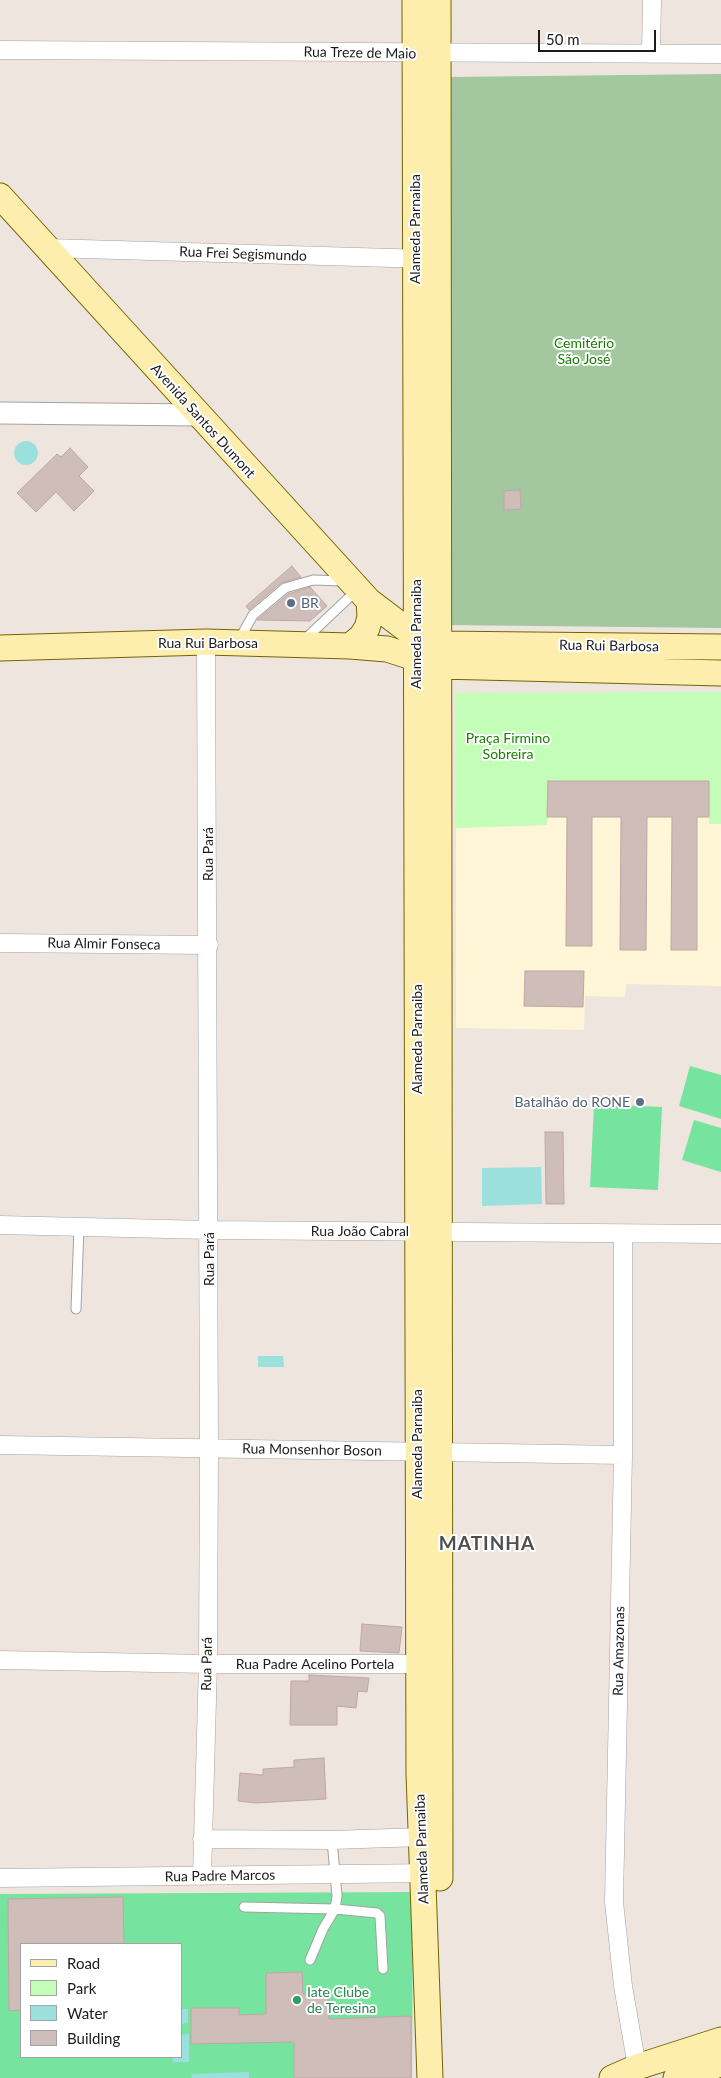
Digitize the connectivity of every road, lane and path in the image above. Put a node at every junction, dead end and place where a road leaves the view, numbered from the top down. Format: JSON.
{"nodes":[{"id":1,"x":415,"y":0,"type":"edge"},
{"id":2,"x":438,"y":0,"type":"edge"},
{"id":3,"x":652,"y":0,"type":"edge"},
{"id":4,"x":0,"y":50,"type":"edge"},
{"id":5,"x":427,"y":54,"type":"junction"},
{"id":6,"x":651,"y":54,"type":"junction"},
{"id":7,"x":721,"y":54,"type":"edge"},
{"id":8,"x":0,"y":196,"type":"edge"},
{"id":9,"x":48,"y":248,"type":"junction"},
{"id":10,"x":426,"y":259,"type":"junction"},
{"id":11,"x":0,"y":413,"type":"edge"},
{"id":12,"x":197,"y":415,"type":"junction"},
{"id":13,"x":359,"y":590,"type":"junction"},
{"id":14,"x":206,"y":642,"type":"junction"},
{"id":15,"x":238,"y":643,"type":"junction"},
{"id":16,"x":299,"y":644,"type":"junction"},
{"id":17,"x":350,"y":646,"type":"junction"},
{"id":18,"x":657,"y":646,"type":"junction"},
{"id":19,"x":721,"y":647,"type":"edge"},
{"id":20,"x":0,"y":648,"type":"edge"},
{"id":21,"x":427,"y":650,"type":"junction"},
{"id":22,"x":658,"y":672,"type":"junction"},
{"id":23,"x":721,"y":673,"type":"edge"},
{"id":24,"x":0,"y":943,"type":"edge"},
{"id":25,"x":209,"y":945,"type":"junction"},
{"id":26,"x":429,"y":960,"type":"junction"},
{"id":27,"x":0,"y":1224,"type":"edge"},
{"id":28,"x":79,"y":1227,"type":"junction"},
{"id":29,"x":209,"y":1230,"type":"junction"},
{"id":30,"x":417,"y":1231,"type":"junction"},
{"id":31,"x":441,"y":1231,"type":"junction"},
{"id":32,"x":623,"y":1234,"type":"junction"},
{"id":33,"x":721,"y":1234,"type":"edge"},
{"id":34,"x":76,"y":1309,"type":"dead end"},
{"id":35,"x":0,"y":1445,"type":"edge"},
{"id":36,"x":209,"y":1449,"type":"junction"},
{"id":37,"x":428,"y":1452,"type":"junction"},
{"id":38,"x":623,"y":1455,"type":"junction"},
{"id":39,"x":0,"y":1660,"type":"edge"},
{"id":40,"x":208,"y":1664,"type":"junction"},
{"id":41,"x":419,"y":1664,"type":"junction"},
{"id":42,"x":422,"y":1837,"type":"junction"},
{"id":43,"x":202,"y":1839,"type":"junction"},
{"id":44,"x":332,"y":1840,"type":"junction"},
{"id":45,"x":432,"y":1874,"type":"junction"},
{"id":46,"x":334,"y":1875,"type":"junction"},
{"id":47,"x":202,"y":1876,"type":"junction"},
{"id":48,"x":0,"y":1878,"type":"edge"},
{"id":49,"x":244,"y":1907,"type":"dead end"},
{"id":50,"x":335,"y":1908,"type":"junction"},
{"id":51,"x":310,"y":1960,"type":"dead end"},
{"id":52,"x":383,"y":1969,"type":"dead end"},
{"id":53,"x":714,"y":2054,"type":"edge"},
{"id":54,"x":637,"y":2067,"type":"junction"},
{"id":55,"x":430,"y":2078,"type":"edge"},
{"id":56,"x":447,"y":2078,"type":"edge"},
{"id":57,"x":612,"y":2078,"type":"edge"},
{"id":58,"x":676,"y":2078,"type":"edge"}],
"edges":[{"from":1,"to":5,"type":"main road","name":"Alameda Parnaiba"},
{"from":2,"to":5,"type":"main road","name":"Alameda Parnaiba"},
{"from":3,"to":6,"type":"street"},
{"from":4,"to":5,"type":"street","name":"Rua Treze de Maio"},
{"from":5,"to":6,"type":"street","name":"Rua Treze de Maio"},
{"from":5,"to":10,"type":"main road","name":"Alameda Parnaiba"},
{"from":6,"to":7,"type":"street","name":"Rua Treze de Maio"},
{"from":8,"to":9,"type":"main road","name":"Avenida Santos Dumont"},
{"from":9,"to":10,"type":"street","name":"Rua Frei Segismundo"},
{"from":9,"to":12,"type":"main road","name":"Avenida Santos Dumont"},
{"from":10,"to":21,"type":"main road","name":"Alameda Parnaiba"},
{"from":11,"to":12,"type":"street"},
{"from":12,"to":13,"type":"main road","name":"Avenida Santos Dumont"},
{"from":13,"to":15,"type":"lane"},
{"from":13,"to":16,"type":"lane"},
{"from":13,"to":17,"type":"main road"},
{"from":13,"to":21,"type":"main road","name":"Avenida Santos Dumont"},
{"from":14,"to":15,"type":"main road","name":"Rua Rui Barbosa"},
{"from":14,"to":20,"type":"main road","name":"Rua Rui Barbosa"},
{"from":14,"to":25,"type":"street","name":"Rua Pará"},
{"from":15,"to":16,"type":"main road","name":"Rua Rui Barbosa"},
{"from":16,"to":17,"type":"main road","name":"Rua Rui Barbosa"},
{"from":17,"to":21,"type":"main road","name":"Rua Rui Barbosa"},
{"from":18,"to":19,"type":"main road","name":"Rua Rui Barbosa"},
{"from":18,"to":21,"type":"main road","name":"Rua Rui Barbosa"},
{"from":18,"to":22,"type":"main road"},
{"from":21,"to":22,"type":"main road","name":"Rua Rui Barbosa"},
{"from":21,"to":26,"type":"main road","name":"Alameda Parnaiba"},
{"from":22,"to":23,"type":"main road","name":"Rua Rui Barbosa"},
{"from":24,"to":25,"type":"street","name":"Rua Almir Fonseca"},
{"from":25,"to":29,"type":"street","name":"Rua Pará"},
{"from":26,"to":30,"type":"main road","name":"Alameda Parnaiba"},
{"from":26,"to":31,"type":"main road","name":"Alameda Parnaiba"},
{"from":27,"to":28,"type":"street","name":"Rua João Cabral"},
{"from":28,"to":29,"type":"street","name":"Rua João Cabral"},
{"from":28,"to":34,"type":"lane"},
{"from":29,"to":30,"type":"street","name":"Rua João Cabral"},
{"from":29,"to":36,"type":"street","name":"Rua Pará"},
{"from":30,"to":31,"type":"street","name":"Rua João Cabral"},
{"from":30,"to":37,"type":"main road","name":"Alameda Parnaiba"},
{"from":31,"to":32,"type":"street","name":"Rua João Cabral"},
{"from":31,"to":37,"type":"main road","name":"Alameda Parnaiba"},
{"from":32,"to":33,"type":"street","name":"Rua João Cabral"},
{"from":32,"to":38,"type":"street","name":"Rua Amazonas"},
{"from":35,"to":36,"type":"street","name":"Rua Monsenhor Boson"},
{"from":36,"to":37,"type":"street","name":"Rua Monsenhor Boson"},
{"from":36,"to":40,"type":"street","name":"Rua Pará"},
{"from":37,"to":38,"type":"street","name":"Rua Monsenhor Boson"},
{"from":37,"to":41,"type":"main road","name":"Alameda Parnaiba"},
{"from":37,"to":45,"type":"main road","name":"Alameda Parnaiba"},
{"from":38,"to":54,"type":"street","name":"Rua Amazonas"},
{"from":39,"to":40,"type":"street","name":"Rua Padre Acelino Portela"},
{"from":40,"to":41,"type":"street","name":"Rua Padre Acelino Portela"},
{"from":40,"to":43,"type":"street","name":"Rua Pará"},
{"from":41,"to":42,"type":"main road","name":"Alameda Parnaiba"},
{"from":42,"to":44,"type":"street"},
{"from":42,"to":45,"type":"main road","name":"Alameda Parnaiba"},
{"from":43,"to":44,"type":"street"},
{"from":43,"to":47,"type":"street","name":"Rua Pará"},
{"from":44,"to":46,"type":"lane"},
{"from":45,"to":46,"type":"street","name":"Rua Padre Marcos"},
{"from":45,"to":55,"type":"main road","name":"Alameda Parnaiba"},
{"from":45,"to":56,"type":"main road","name":"Alameda Parnaiba"},
{"from":46,"to":47,"type":"street","name":"Rua Padre Marcos"},
{"from":46,"to":50,"type":"lane"},
{"from":47,"to":48,"type":"street","name":"Rua Padre Marcos"},
{"from":49,"to":50,"type":"lane"},
{"from":50,"to":51,"type":"lane"},
{"from":50,"to":52,"type":"lane"},
{"from":53,"to":54,"type":"main road"},
{"from":53,"to":58,"type":"main road"},
{"from":54,"to":57,"type":"main road"}]}
